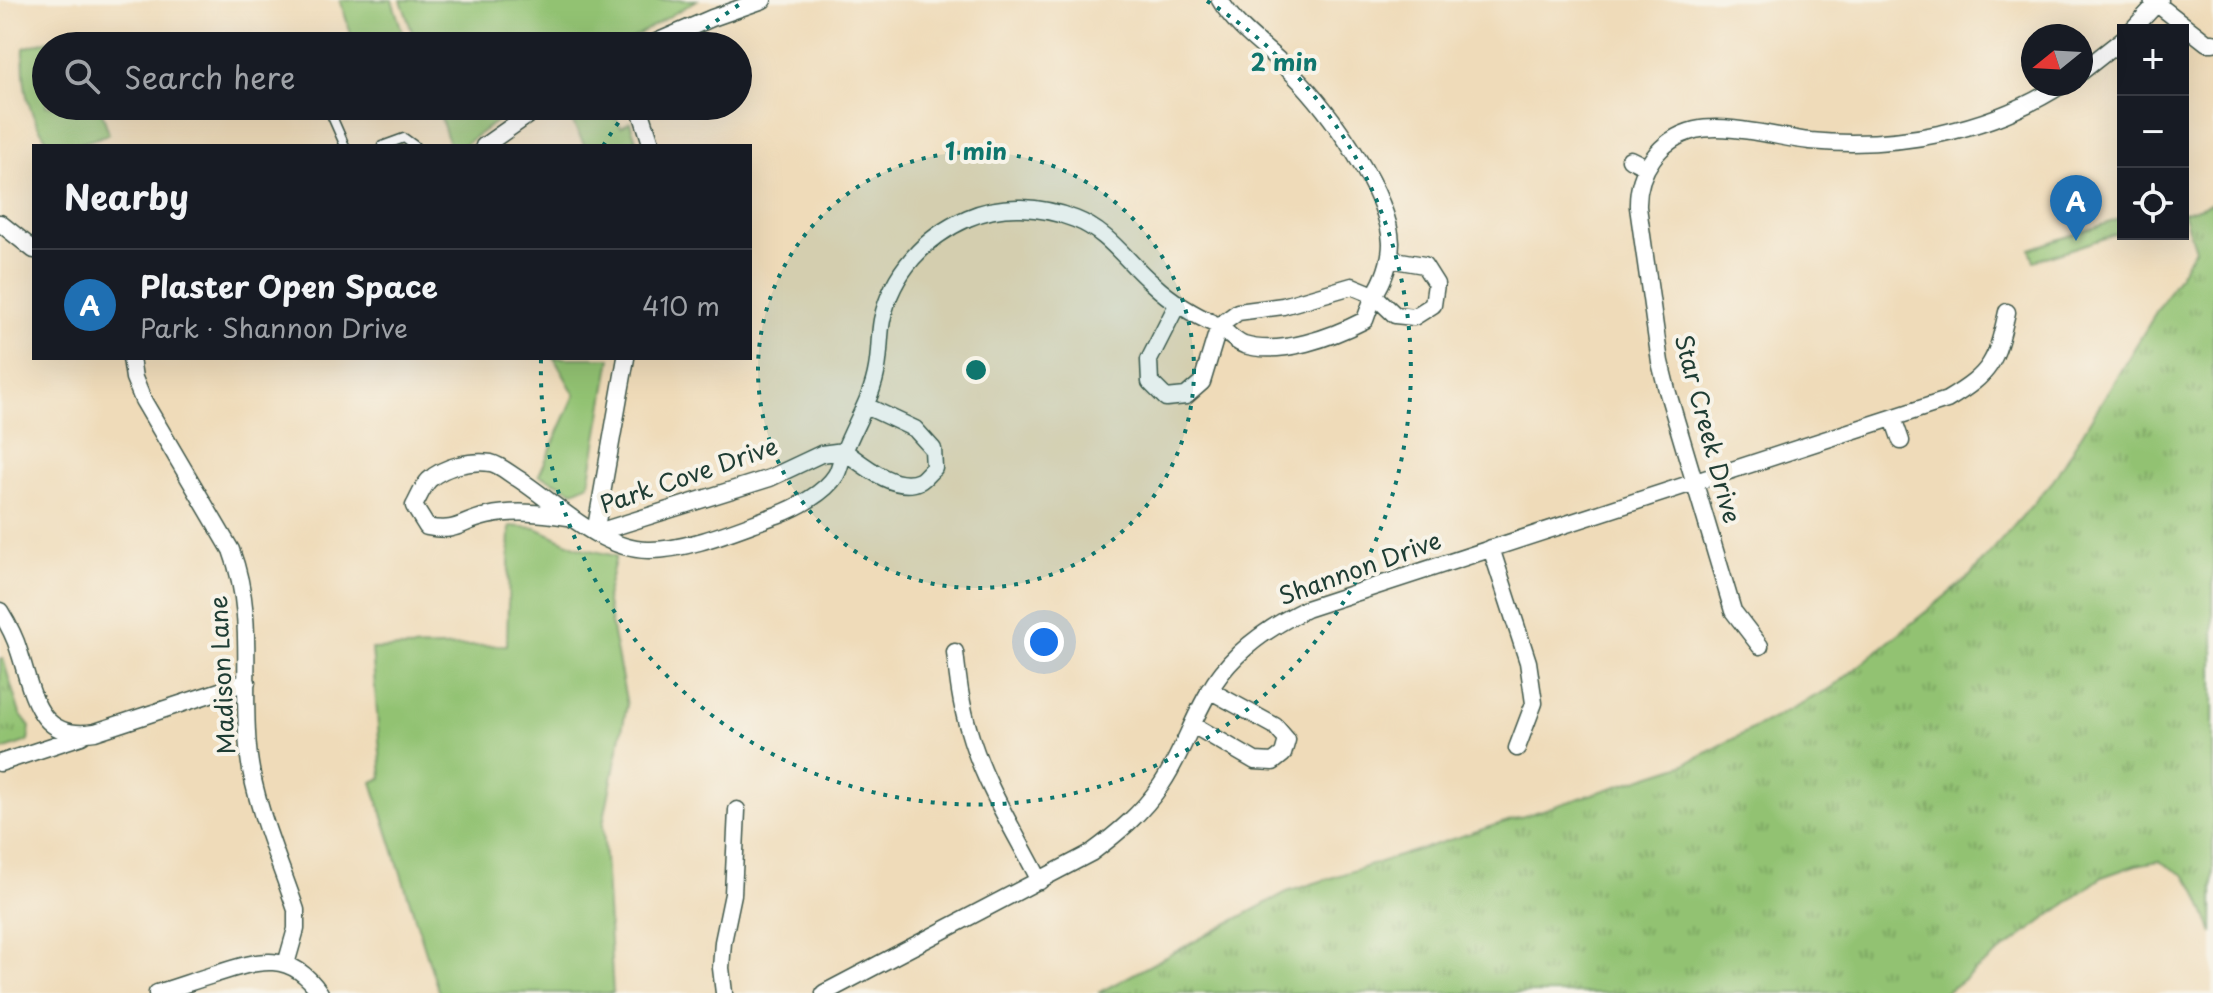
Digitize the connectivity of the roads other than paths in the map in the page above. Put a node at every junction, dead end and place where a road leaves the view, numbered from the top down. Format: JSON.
{"nodes":[{"id":1,"x":763,"y":0,"type":"edge"},
{"id":2,"x":1220,"y":0,"type":"edge"},
{"id":3,"x":2156,"y":1,"type":"edge"},
{"id":4,"x":2137,"y":24,"type":"edge"},
{"id":5,"x":680,"y":32,"type":"edge"},
{"id":6,"x":2213,"y":43,"type":"edge"},
{"id":7,"x":2117,"y":44,"type":"edge"},
{"id":8,"x":2093,"y":63,"type":"edge"},
{"id":9,"x":2040,"y":96,"type":"edge"},
{"id":10,"x":334,"y":120,"type":"edge"},
{"id":11,"x":521,"y":120,"type":"edge"},
{"id":12,"x":644,"y":120,"type":"edge"},
{"id":13,"x":344,"y":144,"type":"edge"},
{"id":14,"x":388,"y":144,"type":"edge"},
{"id":15,"x":412,"y":144,"type":"edge"},
{"id":16,"x":487,"y":144,"type":"edge"},
{"id":17,"x":651,"y":144,"type":"edge"},
{"id":18,"x":1630,"y":159,"type":"dead end"},
{"id":19,"x":1646,"y":167,"type":"junction"},
{"id":20,"x":0,"y":223,"type":"edge"},
{"id":21,"x":14,"y":236,"type":"junction"},
{"id":22,"x":32,"y":238,"type":"edge"},
{"id":23,"x":32,"y":249,"type":"edge"},
{"id":24,"x":1389,"y":259,"type":"junction"},
{"id":25,"x":1374,"y":295,"type":"junction"},
{"id":26,"x":1178,"y":303,"type":"junction"},
{"id":27,"x":2007,"y":312,"type":"dead end"},
{"id":28,"x":1219,"y":326,"type":"junction"},
{"id":29,"x":131,"y":360,"type":"edge"},
{"id":30,"x":626,"y":360,"type":"edge"},
{"id":31,"x":866,"y":406,"type":"junction"},
{"id":32,"x":1893,"y":418,"type":"junction"},
{"id":33,"x":1901,"y":441,"type":"dead end"},
{"id":34,"x":844,"y":451,"type":"junction"},
{"id":35,"x":1695,"y":482,"type":"junction"},
{"id":36,"x":568,"y":517,"type":"junction"},
{"id":37,"x":595,"y":533,"type":"junction"},
{"id":38,"x":1491,"y":548,"type":"junction"},
{"id":39,"x":0,"y":611,"type":"edge"},
{"id":40,"x":5,"y":631,"type":"edge"},
{"id":41,"x":1760,"y":646,"type":"dead end"},
{"id":42,"x":955,"y":652,"type":"dead end"},
{"id":43,"x":247,"y":682,"type":"junction"},
{"id":44,"x":1209,"y":690,"type":"junction"},
{"id":45,"x":1193,"y":725,"type":"junction"},
{"id":46,"x":95,"y":732,"type":"junction"},
{"id":47,"x":1517,"y":748,"type":"dead end"},
{"id":48,"x":0,"y":763,"type":"edge"},
{"id":49,"x":737,"y":810,"type":"dead end"},
{"id":50,"x":1040,"y":881,"type":"junction"},
{"id":51,"x":286,"y":964,"type":"junction"},
{"id":52,"x":157,"y":993,"type":"edge"},
{"id":53,"x":320,"y":993,"type":"edge"},
{"id":54,"x":724,"y":993,"type":"edge"},
{"id":55,"x":824,"y":993,"type":"edge"}],
"edges":[{"from":1,"to":5,"type":"street"},
{"from":2,"to":24,"type":"street","name":"Park Cove Drive"},
{"from":3,"to":4,"type":"street"},
{"from":3,"to":6,"type":"street"},
{"from":7,"to":8,"type":"street"},
{"from":9,"to":19,"type":"street"},
{"from":10,"to":13,"type":"lane"},
{"from":11,"to":16,"type":"street"},
{"from":12,"to":17,"type":"street"},
{"from":14,"to":15,"type":"lane"},
{"from":18,"to":19,"type":"street"},
{"from":19,"to":35,"type":"street","name":"Star Creek Drive"},
{"from":20,"to":21,"type":"street"},
{"from":21,"to":22,"type":"lane"},
{"from":21,"to":23,"type":"street"},
{"from":24,"to":25,"type":"street","name":"Park Cove Drive"},
{"from":24,"to":25,"type":"street"},
{"from":25,"to":28,"type":"street"},
{"from":25,"to":28,"type":"street","name":"Park Cove Drive"},
{"from":26,"to":28,"type":"street","name":"Park Cove Drive"},
{"from":26,"to":28,"type":"street"},
{"from":26,"to":31,"type":"street","name":"Park Cove Drive"},
{"from":27,"to":32,"type":"street","name":"Shannon Drive"},
{"from":29,"to":43,"type":"street","name":"Madison Lane"},
{"from":30,"to":37,"type":"street"},
{"from":31,"to":34,"type":"street","name":"Park Cove Drive"},
{"from":31,"to":34,"type":"street"},
{"from":32,"to":33,"type":"street"},
{"from":32,"to":35,"type":"street","name":"Shannon Drive"},
{"from":34,"to":37,"type":"street","name":"Park Cove Drive"},
{"from":34,"to":37,"type":"street","name":"Park Cove Drive"},
{"from":35,"to":38,"type":"street","name":"Shannon Drive"},
{"from":35,"to":41,"type":"street","name":"Star Creek Drive"},
{"from":36,"to":36,"type":"street","name":"Park Cove Drive"},
{"from":36,"to":37,"type":"street","name":"Park Cove Drive"},
{"from":38,"to":44,"type":"street","name":"Shannon Drive"},
{"from":38,"to":47,"type":"street"},
{"from":39,"to":40,"type":"street"},
{"from":40,"to":46,"type":"street"},
{"from":42,"to":50,"type":"street"},
{"from":43,"to":46,"type":"street"},
{"from":43,"to":51,"type":"street","name":"Madison Lane"},
{"from":44,"to":45,"type":"street","name":"Shannon Drive"},
{"from":44,"to":45,"type":"street"},
{"from":45,"to":50,"type":"street","name":"Shannon Drive"},
{"from":46,"to":48,"type":"street"},
{"from":49,"to":54,"type":"street"},
{"from":50,"to":55,"type":"street","name":"Shannon Drive"},
{"from":51,"to":52,"type":"street"},
{"from":51,"to":53,"type":"street"}]}
